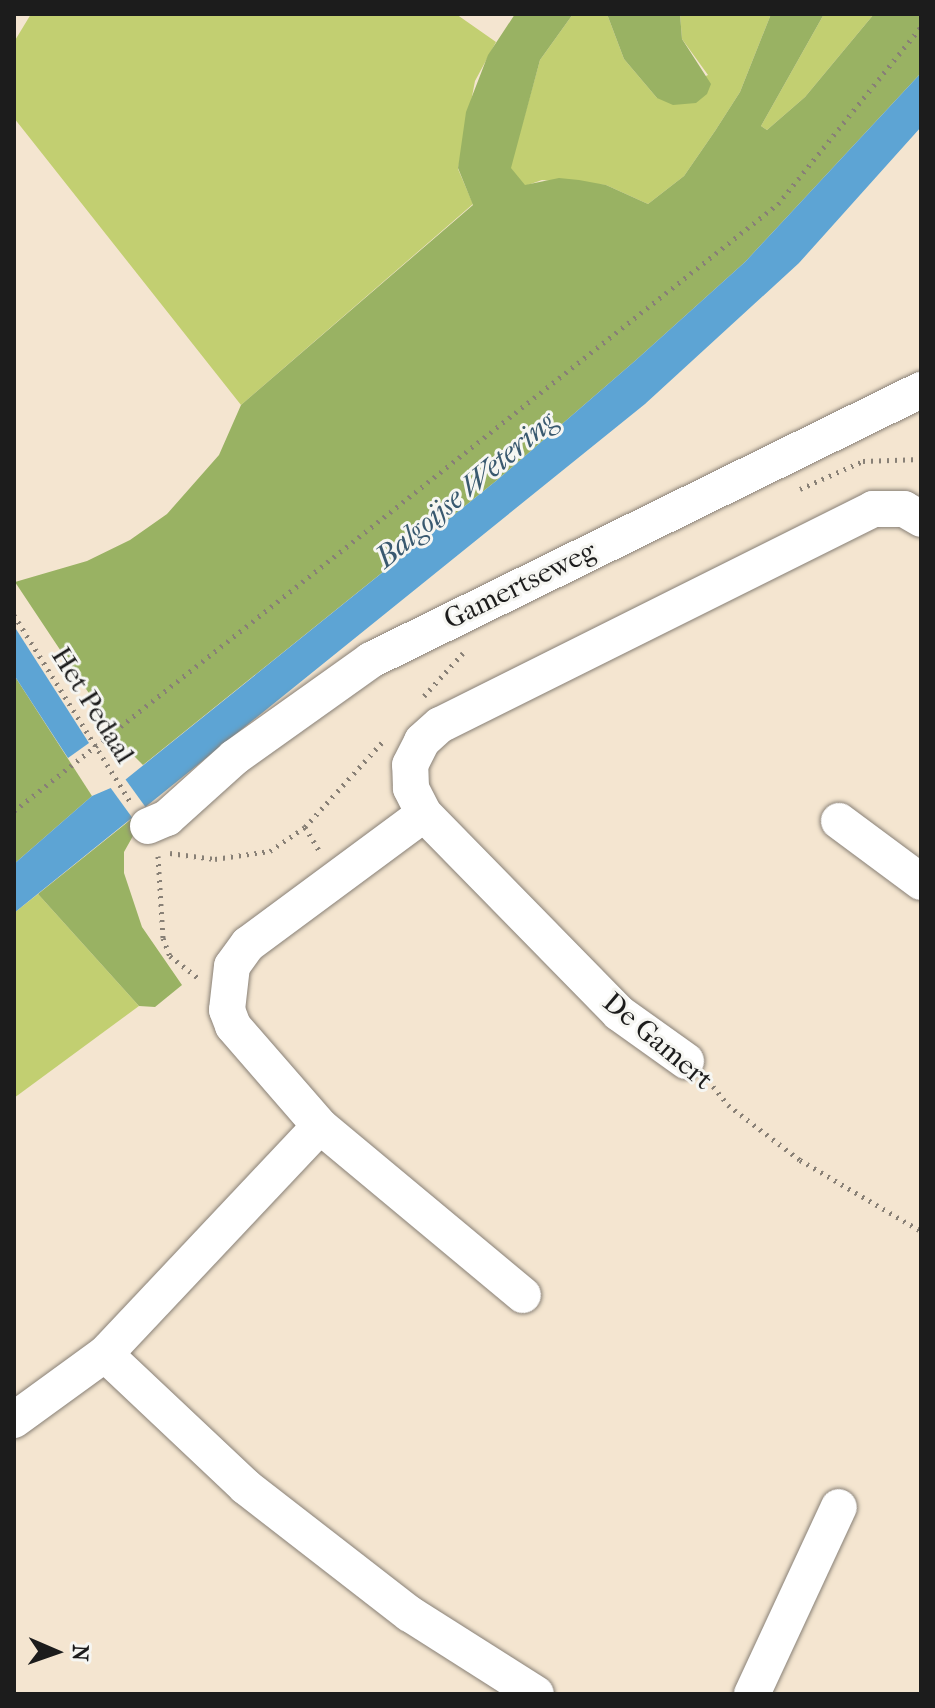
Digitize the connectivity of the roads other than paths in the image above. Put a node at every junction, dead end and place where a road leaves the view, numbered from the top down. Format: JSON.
{"nodes":[{"id":1,"x":921,"y":390,"type":"edge"},
{"id":2,"x":912,"y":514,"type":"edge"},
{"id":3,"x":424,"y":814,"type":"junction"},
{"id":4,"x":144,"y":820,"type":"road end"},
{"id":5,"x":839,"y":821,"type":"dead end"},
{"id":6,"x":921,"y":882,"type":"edge"},
{"id":7,"x":686,"y":1061,"type":"road end"},
{"id":8,"x":320,"y":1126,"type":"junction"},
{"id":9,"x":523,"y":1295,"type":"dead end"},
{"id":10,"x":105,"y":1354,"type":"junction"},
{"id":11,"x":14,"y":1420,"type":"edge"},
{"id":12,"x":839,"y":1507,"type":"dead end"},
{"id":13,"x":526,"y":1692,"type":"edge"},
{"id":14,"x":752,"y":1694,"type":"edge"}],
"edges":[{"from":1,"to":4,"type":"street","name":"Gamertseweg"},
{"from":2,"to":3,"type":"street","name":"De Gamert"},
{"from":3,"to":7,"type":"street","name":"De Gamert"},
{"from":3,"to":8,"type":"street"},
{"from":5,"to":6,"type":"street"},
{"from":8,"to":9,"type":"street"},
{"from":8,"to":10,"type":"street"},
{"from":10,"to":11,"type":"street"},
{"from":10,"to":13,"type":"street"},
{"from":12,"to":14,"type":"street"}]}
